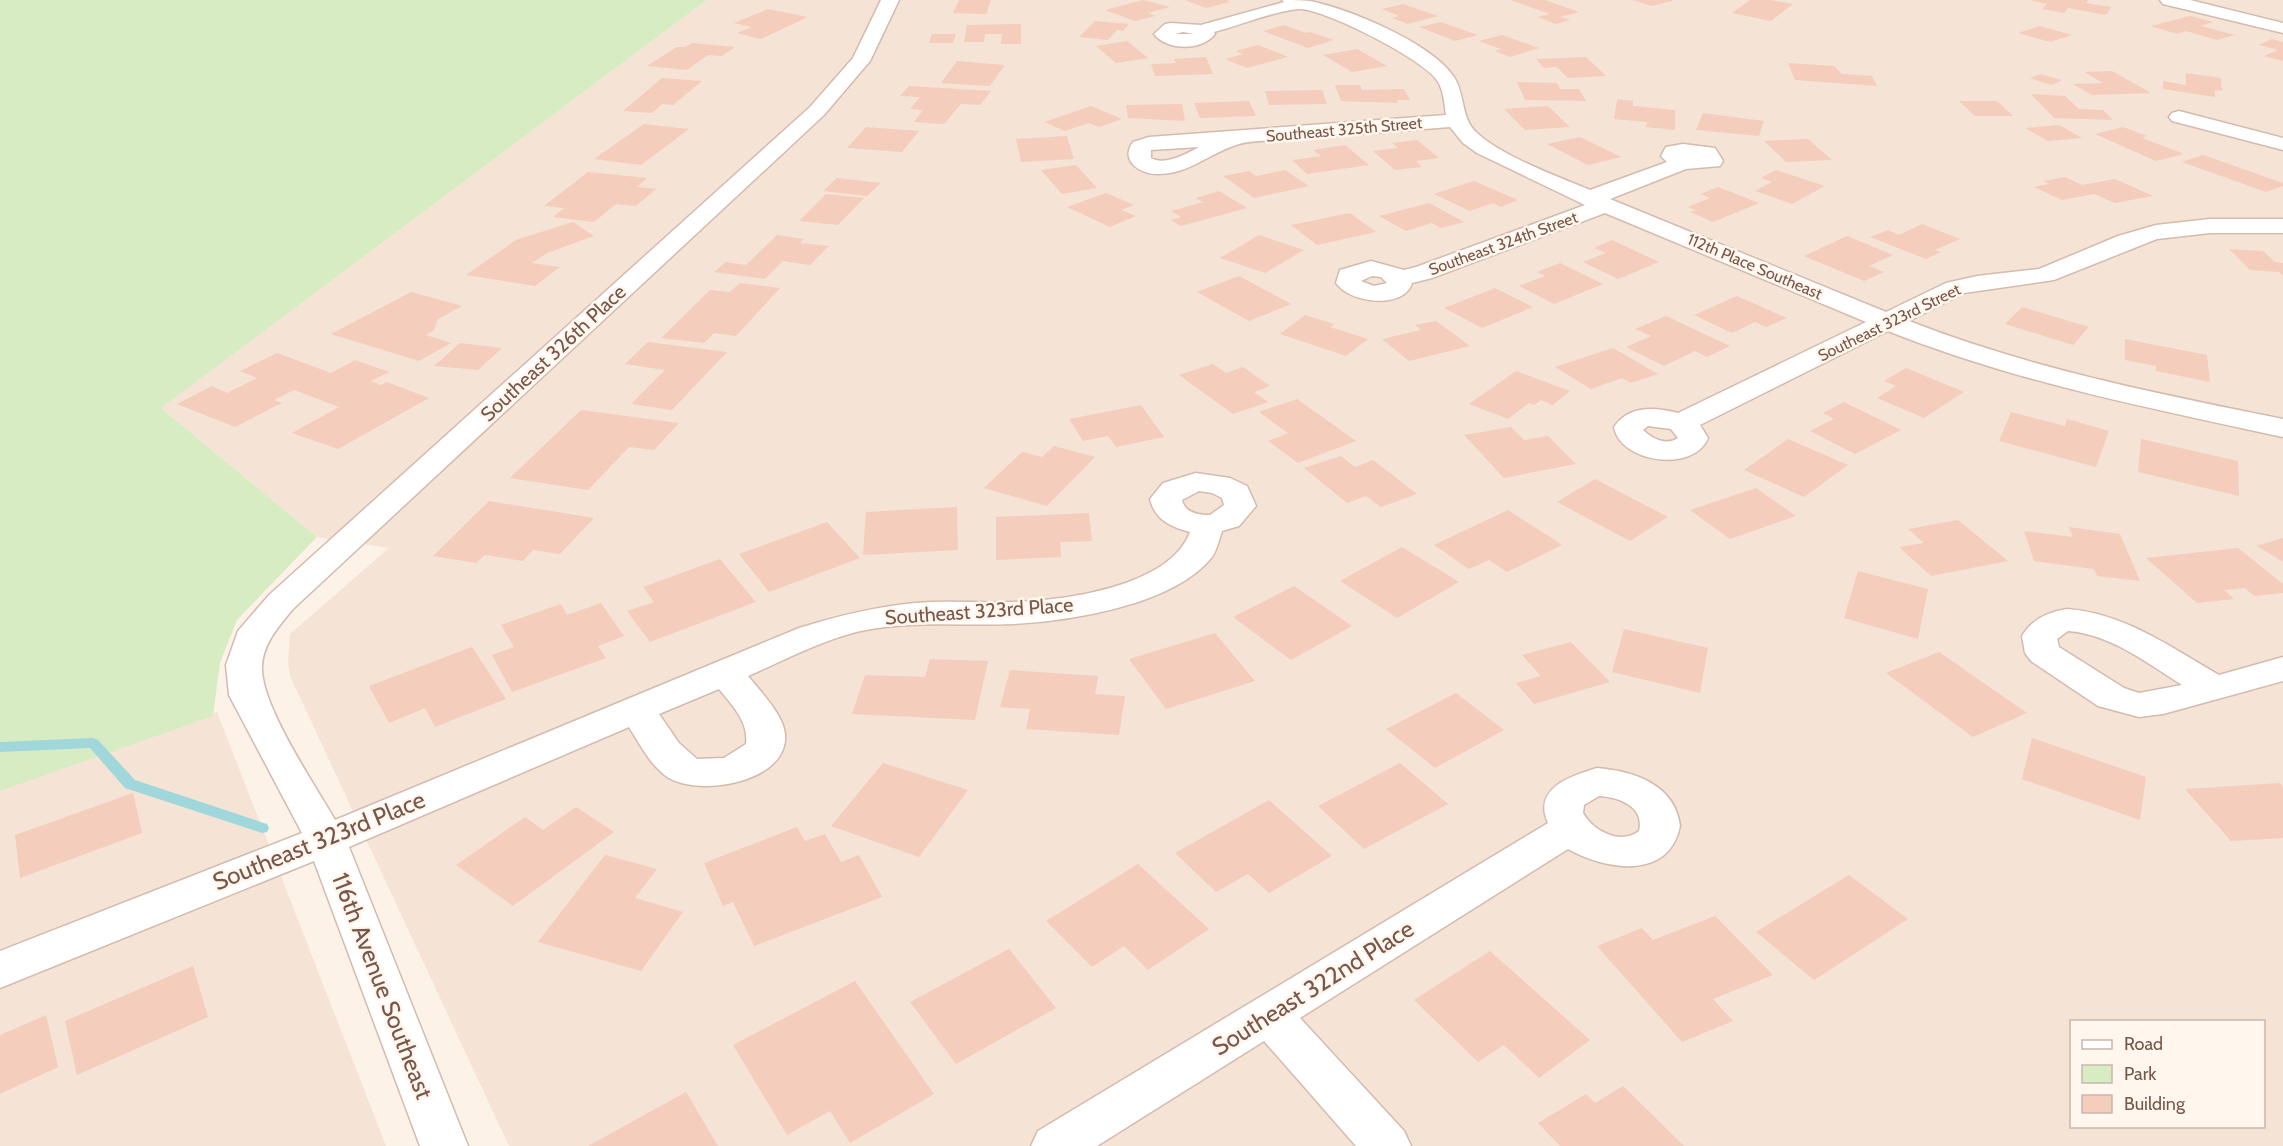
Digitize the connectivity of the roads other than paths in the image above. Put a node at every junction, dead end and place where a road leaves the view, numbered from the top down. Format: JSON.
{"nodes":[{"id":1,"x":890,"y":0,"type":"edge"},
{"id":2,"x":2171,"y":0,"type":"edge"},
{"id":3,"x":1297,"y":2,"type":"edge"},
{"id":4,"x":2283,"y":28,"type":"edge"},
{"id":5,"x":1201,"y":30,"type":"dead end"},
{"id":6,"x":2179,"y":117,"type":"dead end"},
{"id":7,"x":1458,"y":120,"type":"junction"},
{"id":8,"x":1231,"y":139,"type":"dead end"},
{"id":9,"x":2283,"y":144,"type":"edge"},
{"id":10,"x":1683,"y":163,"type":"dead end"},
{"id":11,"x":1599,"y":201,"type":"junction"},
{"id":12,"x":2283,"y":226,"type":"edge"},
{"id":13,"x":1400,"y":278,"type":"dead end"},
{"id":14,"x":1889,"y":322,"type":"junction"},
{"id":15,"x":1681,"y":423,"type":"dead end"},
{"id":16,"x":2283,"y":428,"type":"edge"},
{"id":17,"x":1209,"y":524,"type":"dead end"},
{"id":18,"x":244,"y":665,"type":"joint"},
{"id":19,"x":2283,"y":669,"type":"edge"},
{"id":20,"x":725,"y":672,"type":"junction"},
{"id":21,"x":2214,"y":688,"type":"dead end"},
{"id":22,"x":636,"y":709,"type":"junction"},
{"id":23,"x":1570,"y":829,"type":"dead end"},
{"id":24,"x":326,"y":840,"type":"junction"},
{"id":25,"x":0,"y":970,"type":"edge"},
{"id":26,"x":1269,"y":1015,"type":"junction"},
{"id":27,"x":444,"y":1146,"type":"edge"},
{"id":28,"x":1055,"y":1146,"type":"edge"},
{"id":29,"x":1387,"y":1146,"type":"edge"}],
"edges":[{"from":1,"to":18,"type":"street","name":"Southeast 326th Place"},
{"from":2,"to":4,"type":"street"},
{"from":3,"to":5,"type":"street"},
{"from":3,"to":7,"type":"street"},
{"from":6,"to":9,"type":"street"},
{"from":7,"to":8,"type":"street","name":"Southeast 325th Street"},
{"from":7,"to":11,"type":"street","name":"112th Place Southeast"},
{"from":10,"to":11,"type":"street","name":"Southeast 324th Street"},
{"from":11,"to":13,"type":"street","name":"Southeast 324th Street"},
{"from":11,"to":14,"type":"street","name":"112th Place Southeast"},
{"from":12,"to":14,"type":"street","name":"Southeast 323rd Street"},
{"from":14,"to":15,"type":"street","name":"Southeast 323rd Street"},
{"from":14,"to":16,"type":"street","name":"112th Place Southeast"},
{"from":17,"to":20,"type":"street","name":"Southeast 323rd Place"},
{"from":18,"to":24,"type":"street","name":"116th Avenue Southeast"},
{"from":19,"to":21,"type":"street"},
{"from":20,"to":22,"type":"street","name":"Southeast 323rd Place"},
{"from":20,"to":22,"type":"street"},
{"from":22,"to":24,"type":"street","name":"Southeast 323rd Place"},
{"from":23,"to":26,"type":"street","name":"Southeast 322nd Place"},
{"from":24,"to":25,"type":"street","name":"Southeast 323rd Place"},
{"from":24,"to":27,"type":"street","name":"116th Avenue Southeast"},
{"from":26,"to":28,"type":"street","name":"Southeast 322nd Place"},
{"from":26,"to":29,"type":"street"}]}
